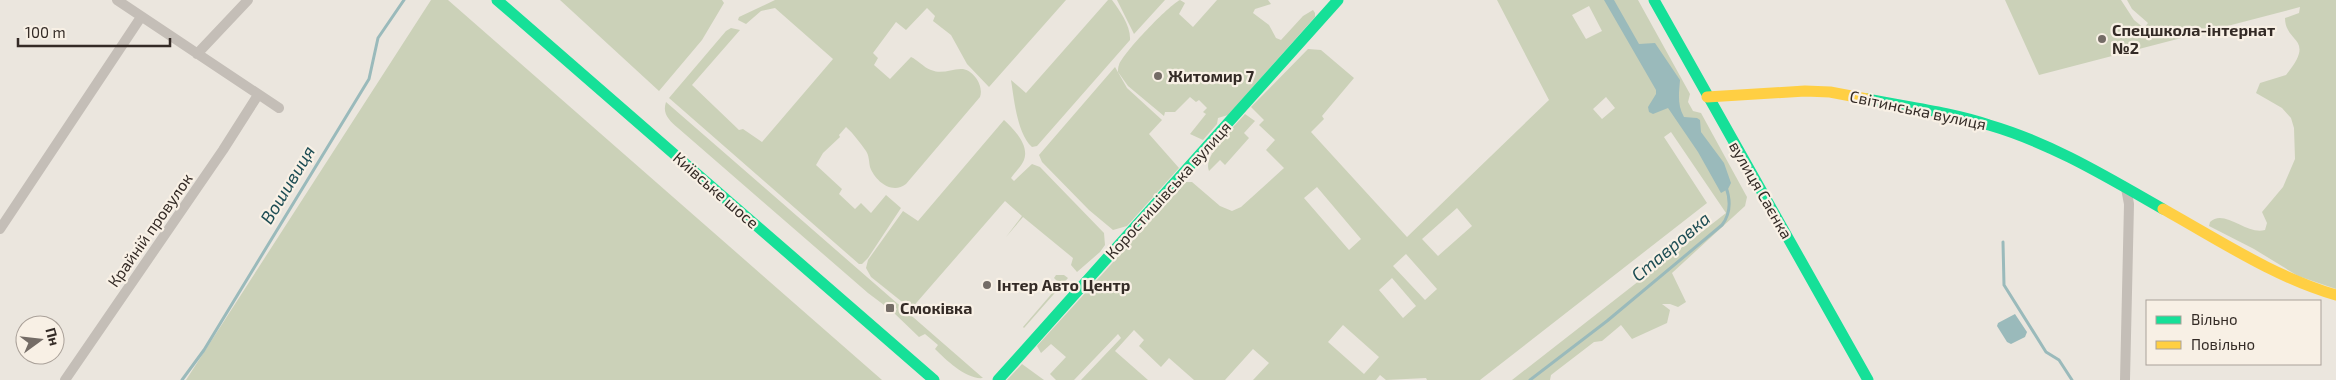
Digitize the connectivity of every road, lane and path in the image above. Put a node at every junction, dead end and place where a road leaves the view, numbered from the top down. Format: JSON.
{"nodes":[{"id":1,"x":116,"y":0,"type":"edge"},
{"id":2,"x":248,"y":0,"type":"edge"},
{"id":3,"x":497,"y":0,"type":"edge"},
{"id":4,"x":1338,"y":0,"type":"edge"},
{"id":5,"x":1654,"y":0,"type":"edge"},
{"id":6,"x":141,"y":17,"type":"junction"},
{"id":7,"x":197,"y":54,"type":"junction"},
{"id":8,"x":258,"y":95,"type":"junction"},
{"id":9,"x":1707,"y":97,"type":"junction"},
{"id":10,"x":279,"y":108,"type":"dead end"},
{"id":11,"x":2126,"y":188,"type":"junction"},
{"id":12,"x":0,"y":229,"type":"edge"},
{"id":13,"x":2336,"y":295,"type":"edge"},
{"id":14,"x":65,"y":380,"type":"edge"},
{"id":15,"x":934,"y":380,"type":"edge"},
{"id":16,"x":998,"y":380,"type":"edge"},
{"id":17,"x":1868,"y":380,"type":"edge"},
{"id":18,"x":2125,"y":380,"type":"edge"}],
"edges":[{"from":1,"to":6,"type":"street"},
{"from":2,"to":7,"type":"street"},
{"from":3,"to":15,"type":"street","name":"Київське шосе"},
{"from":4,"to":16,"type":"street","name":"Коростишівська вулиця"},
{"from":5,"to":9,"type":"street","name":"вулиця Саєнка"},
{"from":6,"to":7,"type":"street"},
{"from":6,"to":12,"type":"street"},
{"from":7,"to":8,"type":"street"},
{"from":8,"to":10,"type":"street"},
{"from":8,"to":14,"type":"street","name":"Крайній провулок"},
{"from":9,"to":11,"type":"street","name":"Світинська вулиця"},
{"from":9,"to":17,"type":"street","name":"вулиця Саєнка"},
{"from":11,"to":13,"type":"street","name":"Світинська вулиця"},
{"from":11,"to":18,"type":"street"}]}
